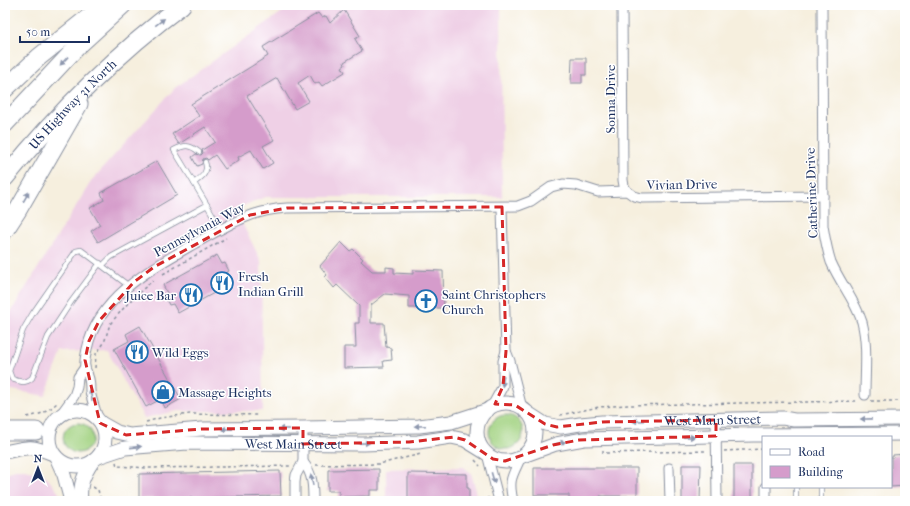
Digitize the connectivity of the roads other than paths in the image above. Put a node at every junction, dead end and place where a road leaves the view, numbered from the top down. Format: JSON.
{"nodes":[{"id":1,"x":104,"y":5,"type":"edge"},
{"id":2,"x":123,"y":5,"type":"edge"},
{"id":3,"x":182,"y":5,"type":"edge"},
{"id":4,"x":622,"y":5,"type":"edge"},
{"id":5,"x":822,"y":5,"type":"edge"},
{"id":6,"x":92,"y":82,"type":"junction"},
{"id":7,"x":5,"y":88,"type":"edge"},
{"id":8,"x":5,"y":124,"type":"edge"},
{"id":9,"x":199,"y":152,"type":"dead end"},
{"id":10,"x":205,"y":162,"type":"dead end"},
{"id":11,"x":5,"y":178,"type":"edge"},
{"id":12,"x":194,"y":183,"type":"junction"},
{"id":13,"x":627,"y":191,"type":"junction"},
{"id":14,"x":823,"y":196,"type":"junction"},
{"id":15,"x":207,"y":205,"type":"junction"},
{"id":16,"x":502,"y":207,"type":"junction"},
{"id":17,"x":221,"y":229,"type":"junction"},
{"id":18,"x":5,"y":230,"type":"edge"},
{"id":19,"x":102,"y":264,"type":"junction"},
{"id":20,"x":129,"y":286,"type":"junction"},
{"id":21,"x":506,"y":351,"type":"junction"},
{"id":22,"x":85,"y":367,"type":"junction"},
{"id":23,"x":867,"y":399,"type":"road end"},
{"id":24,"x":489,"y":409,"type":"junction"},
{"id":25,"x":523,"y":410,"type":"junction"},
{"id":26,"x":56,"y":419,"type":"junction"},
{"id":27,"x":905,"y":419,"type":"edge"},
{"id":28,"x":716,"y":420,"type":"junction"},
{"id":29,"x":100,"y":423,"type":"junction"},
{"id":30,"x":303,"y":428,"type":"junction"},
{"id":31,"x":5,"y":430,"type":"edge"},
{"id":32,"x":36,"y":431,"type":"junction"},
{"id":33,"x":905,"y":434,"type":"edge"},
{"id":34,"x":716,"y":436,"type":"junction"},
{"id":35,"x":794,"y":436,"type":"edge"},
{"id":36,"x":5,"y":438,"type":"edge"},
{"id":37,"x":304,"y":444,"type":"junction"},
{"id":38,"x":5,"y":452,"type":"edge"},
{"id":39,"x":486,"y":454,"type":"junction"},
{"id":40,"x":55,"y":455,"type":"junction"},
{"id":41,"x":522,"y":457,"type":"junction"},
{"id":42,"x":95,"y":459,"type":"junction"},
{"id":43,"x":303,"y":464,"type":"junction"},
{"id":44,"x":669,"y":468,"type":"dead end"},
{"id":45,"x":766,"y":488,"type":"edge"},
{"id":46,"x":796,"y":488,"type":"edge"},
{"id":47,"x":821,"y":488,"type":"edge"},
{"id":48,"x":70,"y":501,"type":"edge"},
{"id":49,"x":80,"y":501,"type":"edge"},
{"id":50,"x":295,"y":501,"type":"edge"},
{"id":51,"x":313,"y":501,"type":"edge"},
{"id":52,"x":500,"y":501,"type":"edge"},
{"id":53,"x":513,"y":501,"type":"edge"},
{"id":54,"x":670,"y":501,"type":"edge"},
{"id":55,"x":717,"y":501,"type":"edge"},
{"id":56,"x":766,"y":501,"type":"edge"},
{"id":57,"x":796,"y":501,"type":"edge"},
{"id":58,"x":822,"y":501,"type":"edge"}],
"edges":[{"from":1,"to":7,"type":"highway"},
{"from":2,"to":8,"type":"highway","one_way":true},
{"from":6,"to":3,"type":"highway","name":"US Highway 31 North","one_way":true},
{"from":4,"to":13,"type":"street","name":"Sonna Drive"},
{"from":5,"to":14,"type":"street","name":"Catherine Drive"},
{"from":6,"to":11,"type":"highway","name":"US Highway 31 North"},
{"from":18,"to":6,"type":"highway","one_way":true},
{"from":9,"to":12,"type":"lane"},
{"from":10,"to":12,"type":"lane"},
{"from":12,"to":15,"type":"lane"},
{"from":13,"to":14,"type":"street","name":"Vivian Drive"},
{"from":13,"to":16,"type":"street","name":"Vivian Drive"},
{"from":14,"to":23,"type":"street","name":"Catherine Drive"},
{"from":15,"to":17,"type":"lane"},
{"from":15,"to":19,"type":"lane"},
{"from":16,"to":17,"type":"street","name":"Pennsylvania Way"},
{"from":16,"to":21,"type":"street"},
{"from":17,"to":20,"type":"street","name":"Pennsylvania Way"},
{"from":19,"to":19,"type":"lane"},
{"from":19,"to":20,"type":"lane"},
{"from":20,"to":22,"type":"street","name":"Pennsylvania Way"},
{"from":21,"to":24,"type":"street","one_way":true},
{"from":21,"to":25,"type":"street"},
{"from":22,"to":26,"type":"street","name":"Pennsylvania Way"},
{"from":29,"to":22,"type":"street","name":"Pennsylvania Way","one_way":true},
{"from":24,"to":25,"type":"main road"},
{"from":24,"to":30,"type":"main road","name":"West Main Street","one_way":true},
{"from":24,"to":39,"type":"main road"},
{"from":28,"to":25,"type":"main road","name":"West Main Street","one_way":true},
{"from":25,"to":41,"type":"main road"},
{"from":26,"to":29,"type":"main road"},
{"from":26,"to":32,"type":"main road"},
{"from":26,"to":40,"type":"main road"},
{"from":27,"to":28,"type":"main road","name":"West Main Street","one_way":true},
{"from":28,"to":34,"type":"street"},
{"from":30,"to":29,"type":"main road","name":"West Main Street","one_way":true},
{"from":29,"to":42,"type":"main road"},
{"from":30,"to":37,"type":"street"},
{"from":31,"to":32,"type":"highway"},
{"from":32,"to":36,"type":"main road"},
{"from":33,"to":35,"type":"main road","name":"West Main Street"},
{"from":34,"to":35,"type":"main road","name":"West Main Street"},
{"from":41,"to":34,"type":"main road","name":"West Main Street","one_way":true},
{"from":34,"to":55,"type":"street"},
{"from":37,"to":39,"type":"main road","name":"West Main Street","one_way":true},
{"from":42,"to":37,"type":"main road","name":"West Main Street","one_way":true},
{"from":37,"to":43,"type":"street"},
{"from":38,"to":40,"type":"main road"},
{"from":39,"to":41,"type":"main road"},
{"from":39,"to":52,"type":"street","one_way":true},
{"from":40,"to":42,"type":"main road"},
{"from":40,"to":48,"type":"main road"},
{"from":41,"to":53,"type":"street"},
{"from":42,"to":49,"type":"main road"},
{"from":43,"to":50,"type":"street"},
{"from":51,"to":43,"type":"street","one_way":true},
{"from":44,"to":54,"type":"street"},
{"from":45,"to":56,"type":"street"},
{"from":46,"to":57,"type":"lane"},
{"from":47,"to":58,"type":"lane"}]}
